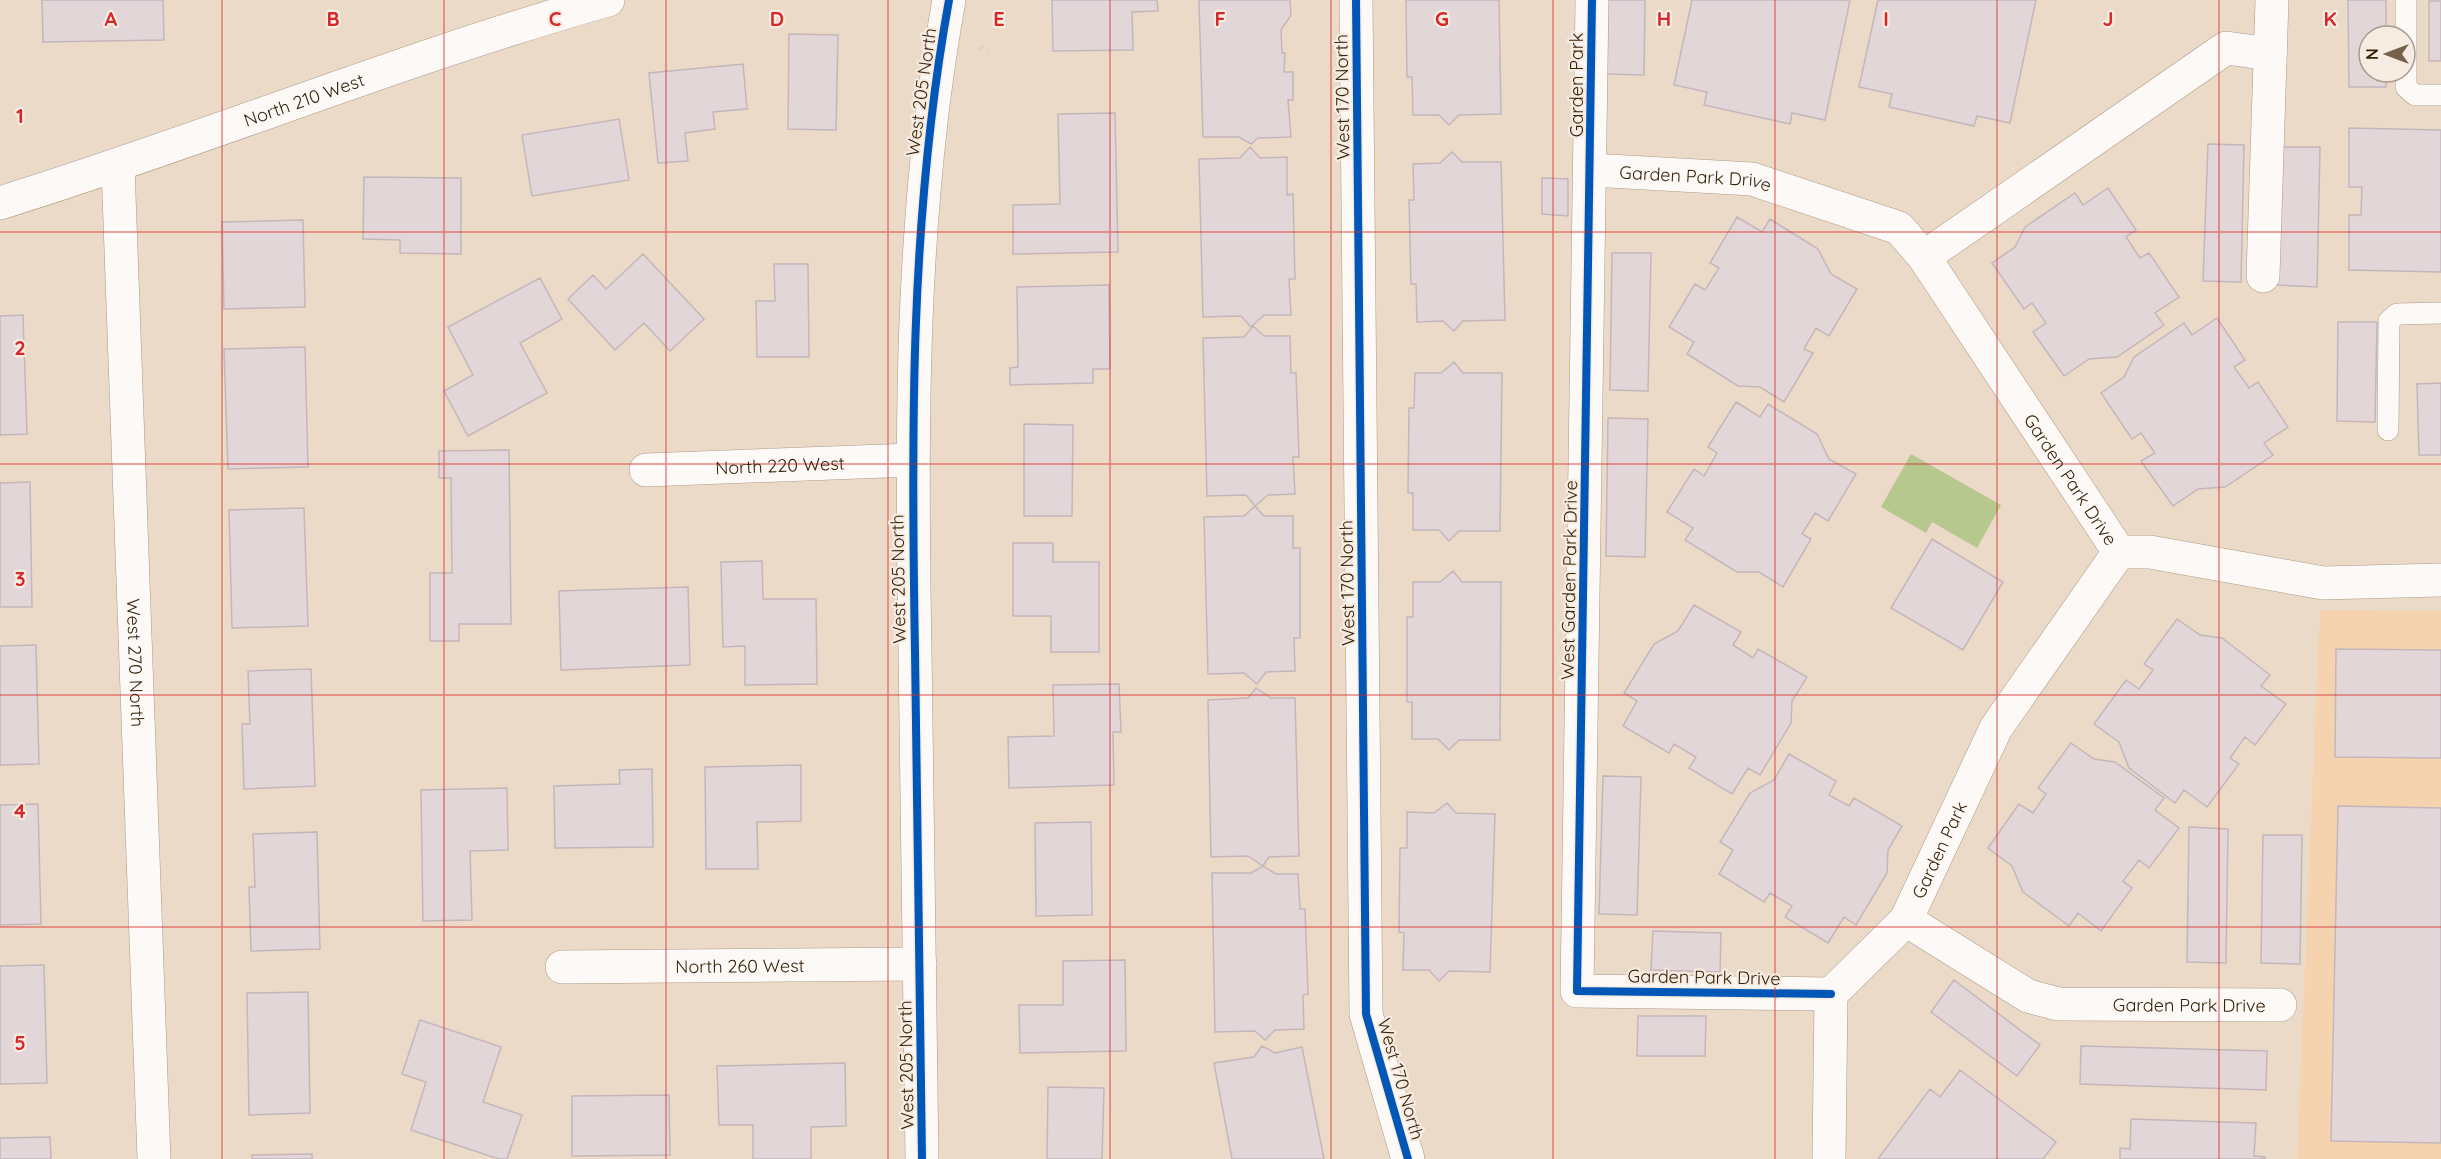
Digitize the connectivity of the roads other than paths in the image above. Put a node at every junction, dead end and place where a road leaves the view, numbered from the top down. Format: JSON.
{"nodes":[{"id":1,"x":608,"y":0,"type":"edge"},
{"id":2,"x":949,"y":0,"type":"edge"},
{"id":3,"x":1356,"y":0,"type":"edge"},
{"id":4,"x":1592,"y":0,"type":"edge"},
{"id":5,"x":2272,"y":0,"type":"edge"},
{"id":6,"x":2406,"y":0,"type":"edge"},
{"id":7,"x":2270,"y":54,"type":"junction"},
{"id":8,"x":2441,"y":95,"type":"edge"},
{"id":9,"x":118,"y":166,"type":"junction"},
{"id":10,"x":1591,"y":170,"type":"junction"},
{"id":11,"x":0,"y":203,"type":"edge"},
{"id":12,"x":1924,"y":257,"type":"junction"},
{"id":13,"x":2264,"y":276,"type":"dead end"},
{"id":14,"x":2441,"y":313,"type":"edge"},
{"id":15,"x":2388,"y":430,"type":"dead end"},
{"id":16,"x":911,"y":460,"type":"junction"},
{"id":17,"x":646,"y":470,"type":"dead end"},
{"id":18,"x":2119,"y":552,"type":"junction"},
{"id":19,"x":2441,"y":580,"type":"edge"},
{"id":20,"x":1906,"y":920,"type":"junction"},
{"id":21,"x":920,"y":964,"type":"junction"},
{"id":22,"x":562,"y":967,"type":"dead end"},
{"id":23,"x":1577,"y":991,"type":"joint"},
{"id":24,"x":1831,"y":994,"type":"junction"},
{"id":25,"x":2280,"y":1005,"type":"dead end"},
{"id":26,"x":154,"y":1159,"type":"edge"},
{"id":27,"x":922,"y":1159,"type":"edge"},
{"id":28,"x":1408,"y":1159,"type":"edge"},
{"id":29,"x":1829,"y":1159,"type":"edge"}],
"edges":[{"from":1,"to":9,"type":"street","name":"North 210 West"},
{"from":2,"to":16,"type":"street","name":"West 205 North"},
{"from":3,"to":28,"type":"street","name":"West 170 North"},
{"from":4,"to":10,"type":"street","name":"Garden Park"},
{"from":5,"to":7,"type":"street"},
{"from":6,"to":8,"type":"lane"},
{"from":7,"to":12,"type":"street"},
{"from":7,"to":13,"type":"street"},
{"from":9,"to":11,"type":"street","name":"North 210 West"},
{"from":9,"to":26,"type":"street","name":"West 270 North"},
{"from":10,"to":12,"type":"street","name":"Garden Park Drive"},
{"from":10,"to":23,"type":"street","name":"West Garden Park Drive"},
{"from":12,"to":18,"type":"street","name":"Garden Park Drive"},
{"from":14,"to":15,"type":"lane"},
{"from":16,"to":17,"type":"street","name":"North 220 West"},
{"from":16,"to":21,"type":"street","name":"West 205 North"},
{"from":18,"to":19,"type":"street","name":"Garden Park Drive"},
{"from":18,"to":20,"type":"street","name":"Garden Park"},
{"from":20,"to":24,"type":"street","name":"Garden Park"},
{"from":20,"to":25,"type":"street","name":"Garden Park Drive"},
{"from":21,"to":22,"type":"street","name":"North 260 West"},
{"from":21,"to":27,"type":"street","name":"West 205 North"},
{"from":23,"to":24,"type":"street","name":"Garden Park Drive"},
{"from":24,"to":29,"type":"street"}]}
